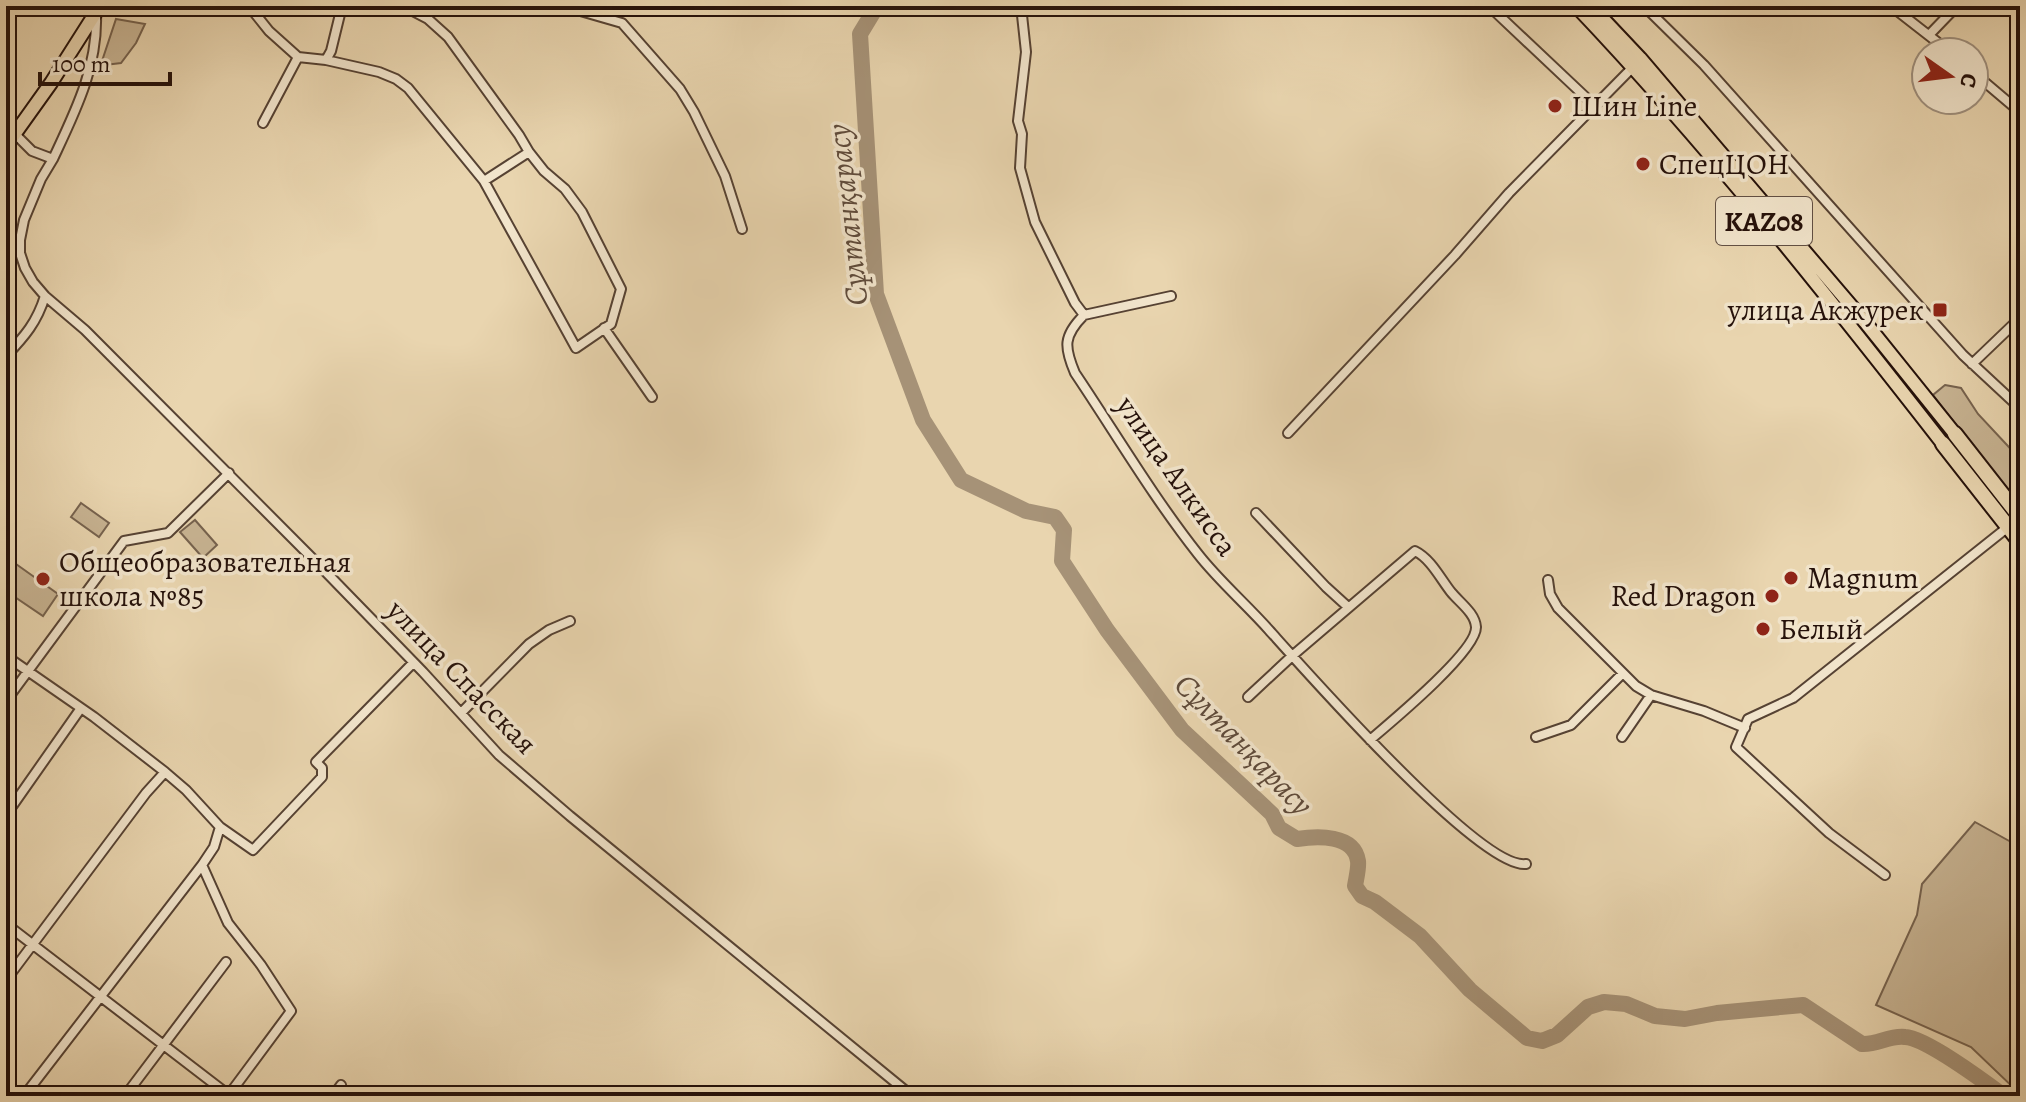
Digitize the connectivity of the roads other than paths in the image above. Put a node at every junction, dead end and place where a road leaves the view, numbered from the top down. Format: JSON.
{"nodes":[{"id":1,"x":249,"y":6,"type":"edge"},
{"id":2,"x":342,"y":6,"type":"edge"},
{"id":3,"x":403,"y":6,"type":"edge"},
{"id":4,"x":563,"y":6,"type":"edge"},
{"id":5,"x":1021,"y":6,"type":"edge"},
{"id":6,"x":1489,"y":6,"type":"edge"},
{"id":7,"x":1576,"y":6,"type":"edge"},
{"id":8,"x":1591,"y":6,"type":"edge"},
{"id":9,"x":1644,"y":6,"type":"edge"},
{"id":10,"x":1891,"y":6,"type":"edge"},
{"id":11,"x":1957,"y":6,"type":"edge"},
{"id":12,"x":98,"y":10,"type":"edge"},
{"id":13,"x":1929,"y":35,"type":"joint"},
{"id":14,"x":298,"y":57,"type":"junction"},
{"id":15,"x":326,"y":60,"type":"junction"},
{"id":16,"x":1633,"y":67,"type":"junction"},
{"id":17,"x":1990,"y":87,"type":"edge"},
{"id":18,"x":1595,"y":106,"type":"junction"},
{"id":19,"x":2020,"y":112,"type":"edge"},
{"id":20,"x":263,"y":123,"type":"dead end"},
{"id":21,"x":15,"y":134,"type":"junction"},
{"id":22,"x":6,"y":146,"type":"edge"},
{"id":23,"x":529,"y":152,"type":"junction"},
{"id":24,"x":53,"y":159,"type":"junction"},
{"id":25,"x":484,"y":181,"type":"junction"},
{"id":26,"x":742,"y":229,"type":"dead end"},
{"id":27,"x":45,"y":296,"type":"junction"},
{"id":28,"x":1171,"y":296,"type":"dead end"},
{"id":29,"x":1084,"y":315,"type":"junction"},
{"id":30,"x":2020,"y":318,"type":"edge"},
{"id":31,"x":604,"y":328,"type":"junction"},
{"id":32,"x":6,"y":356,"type":"edge"},
{"id":33,"x":1972,"y":364,"type":"junction"},
{"id":34,"x":652,"y":397,"type":"dead end"},
{"id":35,"x":2020,"y":408,"type":"edge"},
{"id":36,"x":1288,"y":433,"type":"dead end"},
{"id":37,"x":1949,"y":439,"type":"junction"},
{"id":38,"x":229,"y":473,"type":"junction"},
{"id":39,"x":1256,"y":513,"type":"dead end"},
{"id":40,"x":2020,"y":517,"type":"edge"},
{"id":41,"x":2008,"y":527,"type":"junction"},
{"id":42,"x":2020,"y":542,"type":"edge"},
{"id":43,"x":1548,"y":580,"type":"dead end"},
{"id":44,"x":1348,"y":607,"type":"junction"},
{"id":45,"x":570,"y":621,"type":"dead end"},
{"id":46,"x":6,"y":656,"type":"edge"},
{"id":47,"x":1292,"y":656,"type":"junction"},
{"id":48,"x":413,"y":663,"type":"junction"},
{"id":49,"x":28,"y":670,"type":"junction"},
{"id":50,"x":1622,"y":674,"type":"junction"},
{"id":51,"x":1651,"y":695,"type":"junction"},
{"id":52,"x":1248,"y":697,"type":"dead end"},
{"id":53,"x":6,"y":701,"type":"edge"},
{"id":54,"x":81,"y":708,"type":"junction"},
{"id":55,"x":461,"y":713,"type":"junction"},
{"id":56,"x":1745,"y":728,"type":"junction"},
{"id":57,"x":1536,"y":737,"type":"dead end"},
{"id":58,"x":1622,"y":737,"type":"dead end"},
{"id":59,"x":1370,"y":740,"type":"junction"},
{"id":60,"x":165,"y":772,"type":"junction"},
{"id":61,"x":6,"y":815,"type":"edge"},
{"id":62,"x":220,"y":827,"type":"junction"},
{"id":63,"x":1526,"y":864,"type":"dead end"},
{"id":64,"x":202,"y":865,"type":"junction"},
{"id":65,"x":1885,"y":875,"type":"dead end"},
{"id":66,"x":6,"y":924,"type":"edge"},
{"id":67,"x":34,"y":944,"type":"junction"},
{"id":68,"x":226,"y":962,"type":"dead end"},
{"id":69,"x":6,"y":980,"type":"edge"},
{"id":70,"x":100,"y":996,"type":"junction"},
{"id":71,"x":163,"y":1046,"type":"junction"},
{"id":72,"x":341,"y":1085,"type":"dead end"},
{"id":73,"x":24,"y":1096,"type":"edge"},
{"id":74,"x":125,"y":1096,"type":"edge"},
{"id":75,"x":229,"y":1096,"type":"edge"},
{"id":76,"x":333,"y":1096,"type":"edge"},
{"id":77,"x":912,"y":1096,"type":"edge"}],
"edges":[{"from":1,"to":14,"type":"street"},
{"from":2,"to":15,"type":"street"},
{"from":3,"to":23,"type":"street"},
{"from":4,"to":26,"type":"street"},
{"from":5,"to":29,"type":"street"},
{"from":6,"to":18,"type":"street"},
{"from":7,"to":16,"type":"main road","number":"KAZ08"},
{"from":8,"to":37,"type":"main road","number":"KAZ08"},
{"from":9,"to":33,"type":"street"},
{"from":10,"to":13,"type":"street"},
{"from":11,"to":13,"type":"street"},
{"from":12,"to":21,"type":"main road"},
{"from":12,"to":24,"type":"street","name":"улица Спасская"},
{"from":14,"to":15,"type":"street"},
{"from":14,"to":20,"type":"street"},
{"from":15,"to":25,"type":"street"},
{"from":16,"to":18,"type":"street"},
{"from":16,"to":37,"type":"main road","number":"KAZ08"},
{"from":17,"to":19,"type":"street"},
{"from":18,"to":36,"type":"street"},
{"from":21,"to":22,"type":"main road"},
{"from":21,"to":24,"type":"street"},
{"from":23,"to":25,"type":"street"},
{"from":23,"to":31,"type":"street"},
{"from":24,"to":27,"type":"street","name":"улица Спасская"},
{"from":25,"to":31,"type":"street"},
{"from":27,"to":32,"type":"street"},
{"from":27,"to":38,"type":"street","name":"улица Спасская"},
{"from":28,"to":29,"type":"street"},
{"from":29,"to":47,"type":"street","name":"улица Алкисса"},
{"from":30,"to":33,"type":"street"},
{"from":31,"to":34,"type":"street"},
{"from":33,"to":35,"type":"street"},
{"from":37,"to":40,"type":"highway","number":"KAZ08"},
{"from":37,"to":41,"type":"highway","number":"KAZ08"},
{"from":38,"to":48,"type":"street","name":"улица Спасская"},
{"from":38,"to":49,"type":"street"},
{"from":39,"to":44,"type":"street"},
{"from":41,"to":42,"type":"highway","number":"KAZ08"},
{"from":41,"to":56,"type":"street"},
{"from":43,"to":50,"type":"street"},
{"from":44,"to":47,"type":"street"},
{"from":44,"to":59,"type":"street"},
{"from":45,"to":55,"type":"street"},
{"from":46,"to":49,"type":"street"},
{"from":47,"to":52,"type":"street"},
{"from":47,"to":59,"type":"street","name":"улица Алкисса"},
{"from":48,"to":55,"type":"street","name":"улица Спасская"},
{"from":48,"to":62,"type":"street"},
{"from":49,"to":53,"type":"street"},
{"from":49,"to":54,"type":"street"},
{"from":50,"to":51,"type":"street"},
{"from":50,"to":57,"type":"street"},
{"from":51,"to":56,"type":"street"},
{"from":51,"to":58,"type":"street"},
{"from":54,"to":60,"type":"street"},
{"from":54,"to":61,"type":"street"},
{"from":55,"to":77,"type":"street","name":"улица Спасская"},
{"from":56,"to":65,"type":"street"},
{"from":59,"to":63,"type":"street","name":"улица Алкисса"},
{"from":60,"to":62,"type":"street"},
{"from":60,"to":67,"type":"street"},
{"from":62,"to":64,"type":"street"},
{"from":64,"to":70,"type":"street"},
{"from":64,"to":75,"type":"street"},
{"from":66,"to":67,"type":"street"},
{"from":67,"to":69,"type":"street"},
{"from":67,"to":70,"type":"street"},
{"from":68,"to":71,"type":"street"},
{"from":70,"to":71,"type":"street"},
{"from":70,"to":73,"type":"street"},
{"from":71,"to":74,"type":"street"},
{"from":71,"to":75,"type":"street"},
{"from":72,"to":76,"type":"street"}]}
